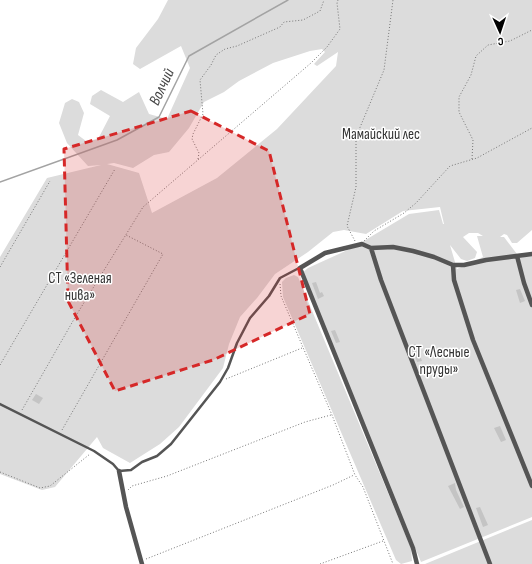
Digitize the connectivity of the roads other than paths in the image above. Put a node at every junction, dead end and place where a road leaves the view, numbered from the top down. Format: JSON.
{"nodes":[{"id":1,"x":371,"y":248,"type":"junction"},
{"id":2,"x":532,"y":254,"type":"edge"},
{"id":3,"x":517,"y":256,"type":"junction"},
{"id":4,"x":453,"y":265,"type":"junction"},
{"id":5,"x":300,"y":268,"type":"junction"},
{"id":6,"x":532,"y":305,"type":"edge"},
{"id":7,"x":0,"y":404,"type":"edge"},
{"id":8,"x":119,"y":471,"type":"junction"},
{"id":9,"x":532,"y":486,"type":"edge"},
{"id":10,"x":141,"y":562,"type":"edge"},
{"id":11,"x":417,"y":564,"type":"edge"},
{"id":12,"x":490,"y":564,"type":"edge"}],
"edges":[{"from":1,"to":4,"type":"street"},
{"from":1,"to":5,"type":"street"},
{"from":1,"to":12,"type":"street"},
{"from":2,"to":3,"type":"street"},
{"from":3,"to":4,"type":"street"},
{"from":3,"to":6,"type":"street"},
{"from":4,"to":9,"type":"street"},
{"from":5,"to":8,"type":"lane"},
{"from":5,"to":11,"type":"street"},
{"from":7,"to":8,"type":"lane"},
{"from":8,"to":10,"type":"street"}]}
